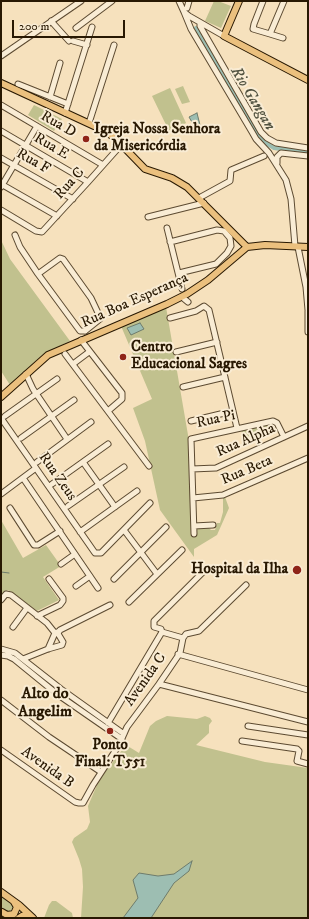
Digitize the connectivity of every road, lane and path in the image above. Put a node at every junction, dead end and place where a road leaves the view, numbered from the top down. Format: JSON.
{"nodes":[{"id":1,"x":81,"y":1,"type":"edge"},
{"id":2,"x":112,"y":1,"type":"edge"},
{"id":3,"x":178,"y":1,"type":"edge"},
{"id":4,"x":189,"y":1,"type":"edge"},
{"id":5,"x":239,"y":1,"type":"edge"},
{"id":6,"x":263,"y":1,"type":"edge"},
{"id":7,"x":284,"y":1,"type":"edge"},
{"id":8,"x":186,"y":10,"type":"junction"},
{"id":9,"x":51,"y":21,"type":"junction"},
{"id":10,"x":200,"y":23,"type":"junction"},
{"id":11,"x":92,"y":27,"type":"dead end"},
{"id":12,"x":76,"y":28,"type":"dead end"},
{"id":13,"x":191,"y":29,"type":"junction"},
{"id":14,"x":270,"y":34,"type":"junction"},
{"id":15,"x":224,"y":36,"type":"junction"},
{"id":16,"x":284,"y":38,"type":"dead end"},
{"id":17,"x":87,"y":45,"type":"junction"},
{"id":18,"x":114,"y":45,"type":"dead end"},
{"id":19,"x":1,"y":56,"type":"edge"},
{"id":20,"x":60,"y":63,"type":"dead end"},
{"id":21,"x":308,"y":80,"type":"edge"},
{"id":22,"x":1,"y":83,"type":"edge"},
{"id":23,"x":18,"y":84,"type":"dead end"},
{"id":24,"x":52,"y":98,"type":"junction"},
{"id":25,"x":68,"y":104,"type":"junction"},
{"id":26,"x":1,"y":105,"type":"edge"},
{"id":27,"x":53,"y":108,"type":"junction"},
{"id":28,"x":65,"y":113,"type":"junction"},
{"id":29,"x":89,"y":123,"type":"junction"},
{"id":30,"x":37,"y":126,"type":"junction"},
{"id":31,"x":1,"y":131,"type":"edge"},
{"id":32,"x":121,"y":145,"type":"junction"},
{"id":33,"x":25,"y":146,"type":"junction"},
{"id":34,"x":308,"y":148,"type":"edge"},
{"id":35,"x":264,"y":156,"type":"dead end"},
{"id":36,"x":308,"y":156,"type":"edge"},
{"id":37,"x":1,"y":158,"type":"edge"},
{"id":38,"x":14,"y":165,"type":"junction"},
{"id":39,"x":103,"y":165,"type":"junction"},
{"id":40,"x":277,"y":165,"type":"junction"},
{"id":41,"x":88,"y":182,"type":"junction"},
{"id":42,"x":1,"y":185,"type":"edge"},
{"id":43,"x":198,"y":198,"type":"junction"},
{"id":44,"x":73,"y":199,"type":"junction"},
{"id":45,"x":204,"y":203,"type":"junction"},
{"id":46,"x":1,"y":210,"type":"edge"},
{"id":47,"x":57,"y":216,"type":"junction"},
{"id":48,"x":148,"y":217,"type":"dead end"},
{"id":49,"x":167,"y":228,"type":"dead end"},
{"id":50,"x":16,"y":235,"type":"dead end"},
{"id":51,"x":170,"y":242,"type":"junction"},
{"id":52,"x":242,"y":245,"type":"junction"},
{"id":53,"x":296,"y":246,"type":"junction"},
{"id":54,"x":308,"y":247,"type":"edge"},
{"id":55,"x":38,"y":274,"type":"junction"},
{"id":56,"x":179,"y":274,"type":"junction"},
{"id":57,"x":182,"y":289,"type":"dead end"},
{"id":58,"x":182,"y":297,"type":"junction"},
{"id":59,"x":188,"y":302,"type":"dead end"},
{"id":60,"x":308,"y":310,"type":"edge"},
{"id":61,"x":170,"y":318,"type":"dead end"},
{"id":62,"x":308,"y":332,"type":"edge"},
{"id":63,"x":86,"y":334,"type":"junction"},
{"id":64,"x":81,"y":340,"type":"junction"},
{"id":65,"x":217,"y":342,"type":"junction"},
{"id":66,"x":89,"y":352,"type":"junction"},
{"id":67,"x":176,"y":352,"type":"dead end"},
{"id":68,"x":65,"y":354,"type":"dead end"},
{"id":69,"x":73,"y":364,"type":"junction"},
{"id":70,"x":24,"y":376,"type":"junction"},
{"id":71,"x":225,"y":377,"type":"junction"},
{"id":72,"x":57,"y":379,"type":"dead end"},
{"id":73,"x":183,"y":387,"type":"dead end"},
{"id":74,"x":35,"y":391,"type":"junction"},
{"id":75,"x":1,"y":397,"type":"edge"},
{"id":76,"x":74,"y":400,"type":"dead end"},
{"id":77,"x":108,"y":411,"type":"junction"},
{"id":78,"x":233,"y":411,"type":"junction"},
{"id":79,"x":52,"y":416,"type":"junction"},
{"id":80,"x":3,"y":417,"type":"edge"},
{"id":81,"x":191,"y":421,"type":"dead end"},
{"id":82,"x":91,"y":422,"type":"dead end"},
{"id":83,"x":308,"y":426,"type":"edge"},
{"id":84,"x":238,"y":428,"type":"junction"},
{"id":85,"x":284,"y":437,"type":"junction"},
{"id":86,"x":21,"y":438,"type":"dead end"},
{"id":87,"x":67,"y":439,"type":"junction"},
{"id":88,"x":108,"y":444,"type":"dead end"},
{"id":89,"x":308,"y":458,"type":"edge"},
{"id":90,"x":37,"y":462,"type":"dead end"},
{"id":91,"x":83,"y":462,"type":"junction"},
{"id":92,"x":149,"y":466,"type":"dead end"},
{"id":93,"x":124,"y":467,"type":"dead end"},
{"id":94,"x":36,"y":468,"type":"junction"},
{"id":95,"x":192,"y":469,"type":"junction"},
{"id":96,"x":23,"y":478,"type":"junction"},
{"id":97,"x":52,"y":484,"type":"dead end"},
{"id":98,"x":99,"y":485,"type":"junction"},
{"id":99,"x":137,"y":491,"type":"dead end"},
{"id":100,"x":1,"y":494,"type":"edge"},
{"id":101,"x":193,"y":498,"type":"junction"},
{"id":102,"x":150,"y":503,"type":"dead end"},
{"id":103,"x":68,"y":506,"type":"dead end"},
{"id":104,"x":115,"y":507,"type":"junction"},
{"id":105,"x":10,"y":508,"type":"dead end"},
{"id":106,"x":213,"y":525,"type":"dead end"},
{"id":107,"x":194,"y":526,"type":"junction"},
{"id":108,"x":166,"y":527,"type":"dead end"},
{"id":109,"x":124,"y":530,"type":"junction"},
{"id":110,"x":60,"y":531,"type":"junction"},
{"id":111,"x":80,"y":532,"type":"junction"},
{"id":112,"x":194,"y":534,"type":"dead end"},
{"id":113,"x":182,"y":550,"type":"dead end"},
{"id":114,"x":140,"y":552,"type":"junction"},
{"id":115,"x":75,"y":554,"type":"junction"},
{"id":116,"x":61,"y":564,"type":"dead end"},
{"id":117,"x":204,"y":570,"type":"dead end"},
{"id":118,"x":157,"y":574,"type":"junction"},
{"id":119,"x":90,"y":576,"type":"junction"},
{"id":120,"x":49,"y":579,"type":"dead end"},
{"id":121,"x":114,"y":579,"type":"dead end"},
{"id":122,"x":246,"y":585,"type":"dead end"},
{"id":123,"x":76,"y":586,"type":"dead end"},
{"id":124,"x":98,"y":588,"type":"dead end"},
{"id":125,"x":1,"y":600,"type":"edge"},
{"id":126,"x":129,"y":602,"type":"dead end"},
{"id":127,"x":110,"y":605,"type":"dead end"},
{"id":128,"x":27,"y":608,"type":"junction"},
{"id":129,"x":37,"y":616,"type":"junction"},
{"id":130,"x":13,"y":627,"type":"dead end"},
{"id":131,"x":162,"y":632,"type":"junction"},
{"id":132,"x":56,"y":633,"type":"junction"},
{"id":133,"x":183,"y":638,"type":"junction"},
{"id":134,"x":2,"y":649,"type":"edge"},
{"id":135,"x":48,"y":649,"type":"junction"},
{"id":136,"x":178,"y":654,"type":"junction"},
{"id":137,"x":1,"y":655,"type":"edge"},
{"id":138,"x":23,"y":659,"type":"junction"},
{"id":139,"x":159,"y":684,"type":"junction"},
{"id":140,"x":61,"y":689,"type":"junction"},
{"id":141,"x":308,"y":690,"type":"edge"},
{"id":142,"x":57,"y":694,"type":"junction"},
{"id":143,"x":1,"y":700,"type":"edge"},
{"id":144,"x":308,"y":722,"type":"edge"},
{"id":145,"x":108,"y":723,"type":"junction"},
{"id":146,"x":248,"y":726,"type":"dead end"},
{"id":147,"x":308,"y":735,"type":"edge"},
{"id":148,"x":123,"y":737,"type":"junction"},
{"id":149,"x":242,"y":742,"type":"dead end"},
{"id":150,"x":1,"y":750,"type":"edge"},
{"id":151,"x":308,"y":764,"type":"edge"},
{"id":152,"x":101,"y":772,"type":"junction"},
{"id":153,"x":80,"y":804,"type":"joint"},
{"id":154,"x":1,"y":892,"type":"edge"},
{"id":155,"x":12,"y":900,"type":"junction"},
{"id":156,"x":1,"y":911,"type":"edge"},
{"id":157,"x":8,"y":918,"type":"edge"},
{"id":158,"x":19,"y":918,"type":"edge"},
{"id":159,"x":33,"y":918,"type":"edge"}],
"edges":[{"from":1,"to":9,"type":"street"},
{"from":2,"to":12,"type":"street"},
{"from":3,"to":8,"type":"street"},
{"from":4,"to":8,"type":"street"},
{"from":5,"to":15,"type":"main road"},
{"from":6,"to":14,"type":"street"},
{"from":7,"to":14,"type":"street"},
{"from":8,"to":10,"type":"street"},
{"from":8,"to":13,"type":"street"},
{"from":9,"to":17,"type":"street"},
{"from":9,"to":19,"type":"street"},
{"from":10,"to":13,"type":"street"},
{"from":10,"to":15,"type":"street"},
{"from":10,"to":34,"type":"street"},
{"from":11,"to":17,"type":"street"},
{"from":13,"to":40,"type":"street"},
{"from":14,"to":16,"type":"street"},
{"from":15,"to":21,"type":"main road"},
{"from":17,"to":25,"type":"street"},
{"from":18,"to":29,"type":"street"},
{"from":20,"to":24,"type":"street"},
{"from":22,"to":27,"type":"main road"},
{"from":23,"to":24,"type":"street"},
{"from":24,"to":25,"type":"street"},
{"from":24,"to":27,"type":"street"},
{"from":25,"to":28,"type":"street"},
{"from":26,"to":30,"type":"street","name":"Rua D"},
{"from":27,"to":28,"type":"main road"},
{"from":28,"to":29,"type":"main road"},
{"from":29,"to":32,"type":"main road"},
{"from":30,"to":33,"type":"street"},
{"from":30,"to":39,"type":"street","name":"Rua D"},
{"from":31,"to":33,"type":"street","name":"Rua E"},
{"from":32,"to":39,"type":"street","name":"Rua C"},
{"from":32,"to":43,"type":"main road"},
{"from":33,"to":38,"type":"street"},
{"from":33,"to":41,"type":"street","name":"Rua E"},
{"from":35,"to":43,"type":"street"},
{"from":36,"to":40,"type":"street"},
{"from":37,"to":38,"type":"street","name":"Rua F"},
{"from":38,"to":42,"type":"street"},
{"from":38,"to":44,"type":"street","name":"Rua F"},
{"from":39,"to":41,"type":"street","name":"Rua C"},
{"from":40,"to":53,"type":"street"},
{"from":41,"to":44,"type":"street","name":"Rua C"},
{"from":42,"to":47,"type":"street"},
{"from":43,"to":45,"type":"main road"},
{"from":44,"to":47,"type":"street","name":"Rua C"},
{"from":45,"to":48,"type":"street"},
{"from":45,"to":52,"type":"main road"},
{"from":46,"to":47,"type":"street","name":"Rua C"},
{"from":49,"to":51,"type":"street"},
{"from":50,"to":55,"type":"street","name":"Rua Boa Esperança"},
{"from":51,"to":56,"type":"street"},
{"from":51,"to":56,"type":"street"},
{"from":52,"to":53,"type":"main road"},
{"from":52,"to":58,"type":"main road","name":"Rua Boa Esperança"},
{"from":53,"to":54,"type":"main road"},
{"from":53,"to":60,"type":"street"},
{"from":55,"to":63,"type":"street","name":"Rua Boa Esperança"},
{"from":55,"to":63,"type":"street","name":"Rua Boa Esperança"},
{"from":56,"to":57,"type":"street"},
{"from":58,"to":59,"type":"street"},
{"from":58,"to":63,"type":"main road","name":"Rua Boa Esperança"},
{"from":60,"to":62,"type":"street"},
{"from":61,"to":65,"type":"street"},
{"from":63,"to":64,"type":"main road","name":"Rua Boa Esperança"},
{"from":64,"to":66,"type":"street"},
{"from":64,"to":70,"type":"main road","name":"Rua Boa Esperança"},
{"from":65,"to":67,"type":"street"},
{"from":65,"to":71,"type":"street"},
{"from":66,"to":69,"type":"street"},
{"from":66,"to":77,"type":"street"},
{"from":68,"to":69,"type":"street"},
{"from":69,"to":77,"type":"street"},
{"from":70,"to":74,"type":"street"},
{"from":70,"to":75,"type":"main road","name":"Rua Boa Esperança"},
{"from":71,"to":73,"type":"street"},
{"from":71,"to":78,"type":"street"},
{"from":72,"to":74,"type":"street"},
{"from":74,"to":79,"type":"street"},
{"from":74,"to":80,"type":"street"},
{"from":76,"to":79,"type":"street"},
{"from":77,"to":92,"type":"street"},
{"from":78,"to":81,"type":"street"},
{"from":78,"to":84,"type":"street"},
{"from":79,"to":86,"type":"street"},
{"from":79,"to":87,"type":"street"},
{"from":80,"to":94,"type":"street","name":"Rua Zeus"},
{"from":82,"to":87,"type":"street"},
{"from":83,"to":85,"type":"street","name":"Rua Alpha"},
{"from":84,"to":85,"type":"street","name":"Rua Pi"},
{"from":84,"to":95,"type":"street","name":"Rua Pi"},
{"from":85,"to":95,"type":"street","name":"Rua Alpha"},
{"from":87,"to":90,"type":"street"},
{"from":88,"to":91,"type":"street"},
{"from":89,"to":101,"type":"street","name":"Rua Beta"},
{"from":91,"to":97,"type":"street"},
{"from":91,"to":98,"type":"street"},
{"from":93,"to":98,"type":"street"},
{"from":94,"to":96,"type":"street"},
{"from":94,"to":111,"type":"street","name":"Rua Zeus"},
{"from":95,"to":101,"type":"street","name":"Rua Pi"},
{"from":96,"to":100,"type":"street"},
{"from":96,"to":110,"type":"street"},
{"from":98,"to":103,"type":"street"},
{"from":98,"to":104,"type":"street"},
{"from":99,"to":104,"type":"street"},
{"from":101,"to":107,"type":"street","name":"Rua Pi"},
{"from":102,"to":109,"type":"street"},
{"from":104,"to":111,"type":"street"},
{"from":105,"to":110,"type":"street"},
{"from":106,"to":107,"type":"street"},
{"from":107,"to":112,"type":"street","name":"Rua Pi"},
{"from":108,"to":114,"type":"street"},
{"from":109,"to":111,"type":"street","name":"Rua Zeus"},
{"from":109,"to":114,"type":"street"},
{"from":110,"to":115,"type":"street"},
{"from":113,"to":118,"type":"street"},
{"from":114,"to":118,"type":"street"},
{"from":114,"to":121,"type":"street"},
{"from":115,"to":116,"type":"street"},
{"from":115,"to":119,"type":"street"},
{"from":117,"to":131,"type":"street"},
{"from":118,"to":126,"type":"street"},
{"from":119,"to":123,"type":"street"},
{"from":119,"to":124,"type":"street"},
{"from":120,"to":129,"type":"street"},
{"from":122,"to":133,"type":"street"},
{"from":125,"to":128,"type":"street"},
{"from":127,"to":132,"type":"street"},
{"from":128,"to":129,"type":"street"},
{"from":128,"to":130,"type":"street"},
{"from":129,"to":132,"type":"street"},
{"from":131,"to":133,"type":"street"},
{"from":131,"to":145,"type":"street"},
{"from":132,"to":135,"type":"street"},
{"from":132,"to":135,"type":"street"},
{"from":133,"to":136,"type":"street","name":"Avenida C"},
{"from":134,"to":138,"type":"street"},
{"from":135,"to":138,"type":"street"},
{"from":136,"to":139,"type":"street","name":"Avenida C"},
{"from":136,"to":141,"type":"street"},
{"from":137,"to":142,"type":"street"},
{"from":138,"to":140,"type":"street"},
{"from":139,"to":144,"type":"street"},
{"from":139,"to":148,"type":"street","name":"Avenida C"},
{"from":140,"to":142,"type":"street"},
{"from":140,"to":145,"type":"street"},
{"from":142,"to":148,"type":"street"},
{"from":143,"to":152,"type":"street"},
{"from":145,"to":148,"type":"street"},
{"from":146,"to":147,"type":"street"},
{"from":148,"to":152,"type":"street","name":"Avenida C"},
{"from":149,"to":151,"type":"street"},
{"from":150,"to":153,"type":"street","name":"Avenida B"},
{"from":152,"to":153,"type":"street","name":"Avenida C"},
{"from":154,"to":155,"type":"main road"},
{"from":155,"to":156,"type":"main road"},
{"from":155,"to":159,"type":"main road"},
{"from":156,"to":157,"type":"main road"},
{"from":158,"to":159,"type":"main road"}]}
